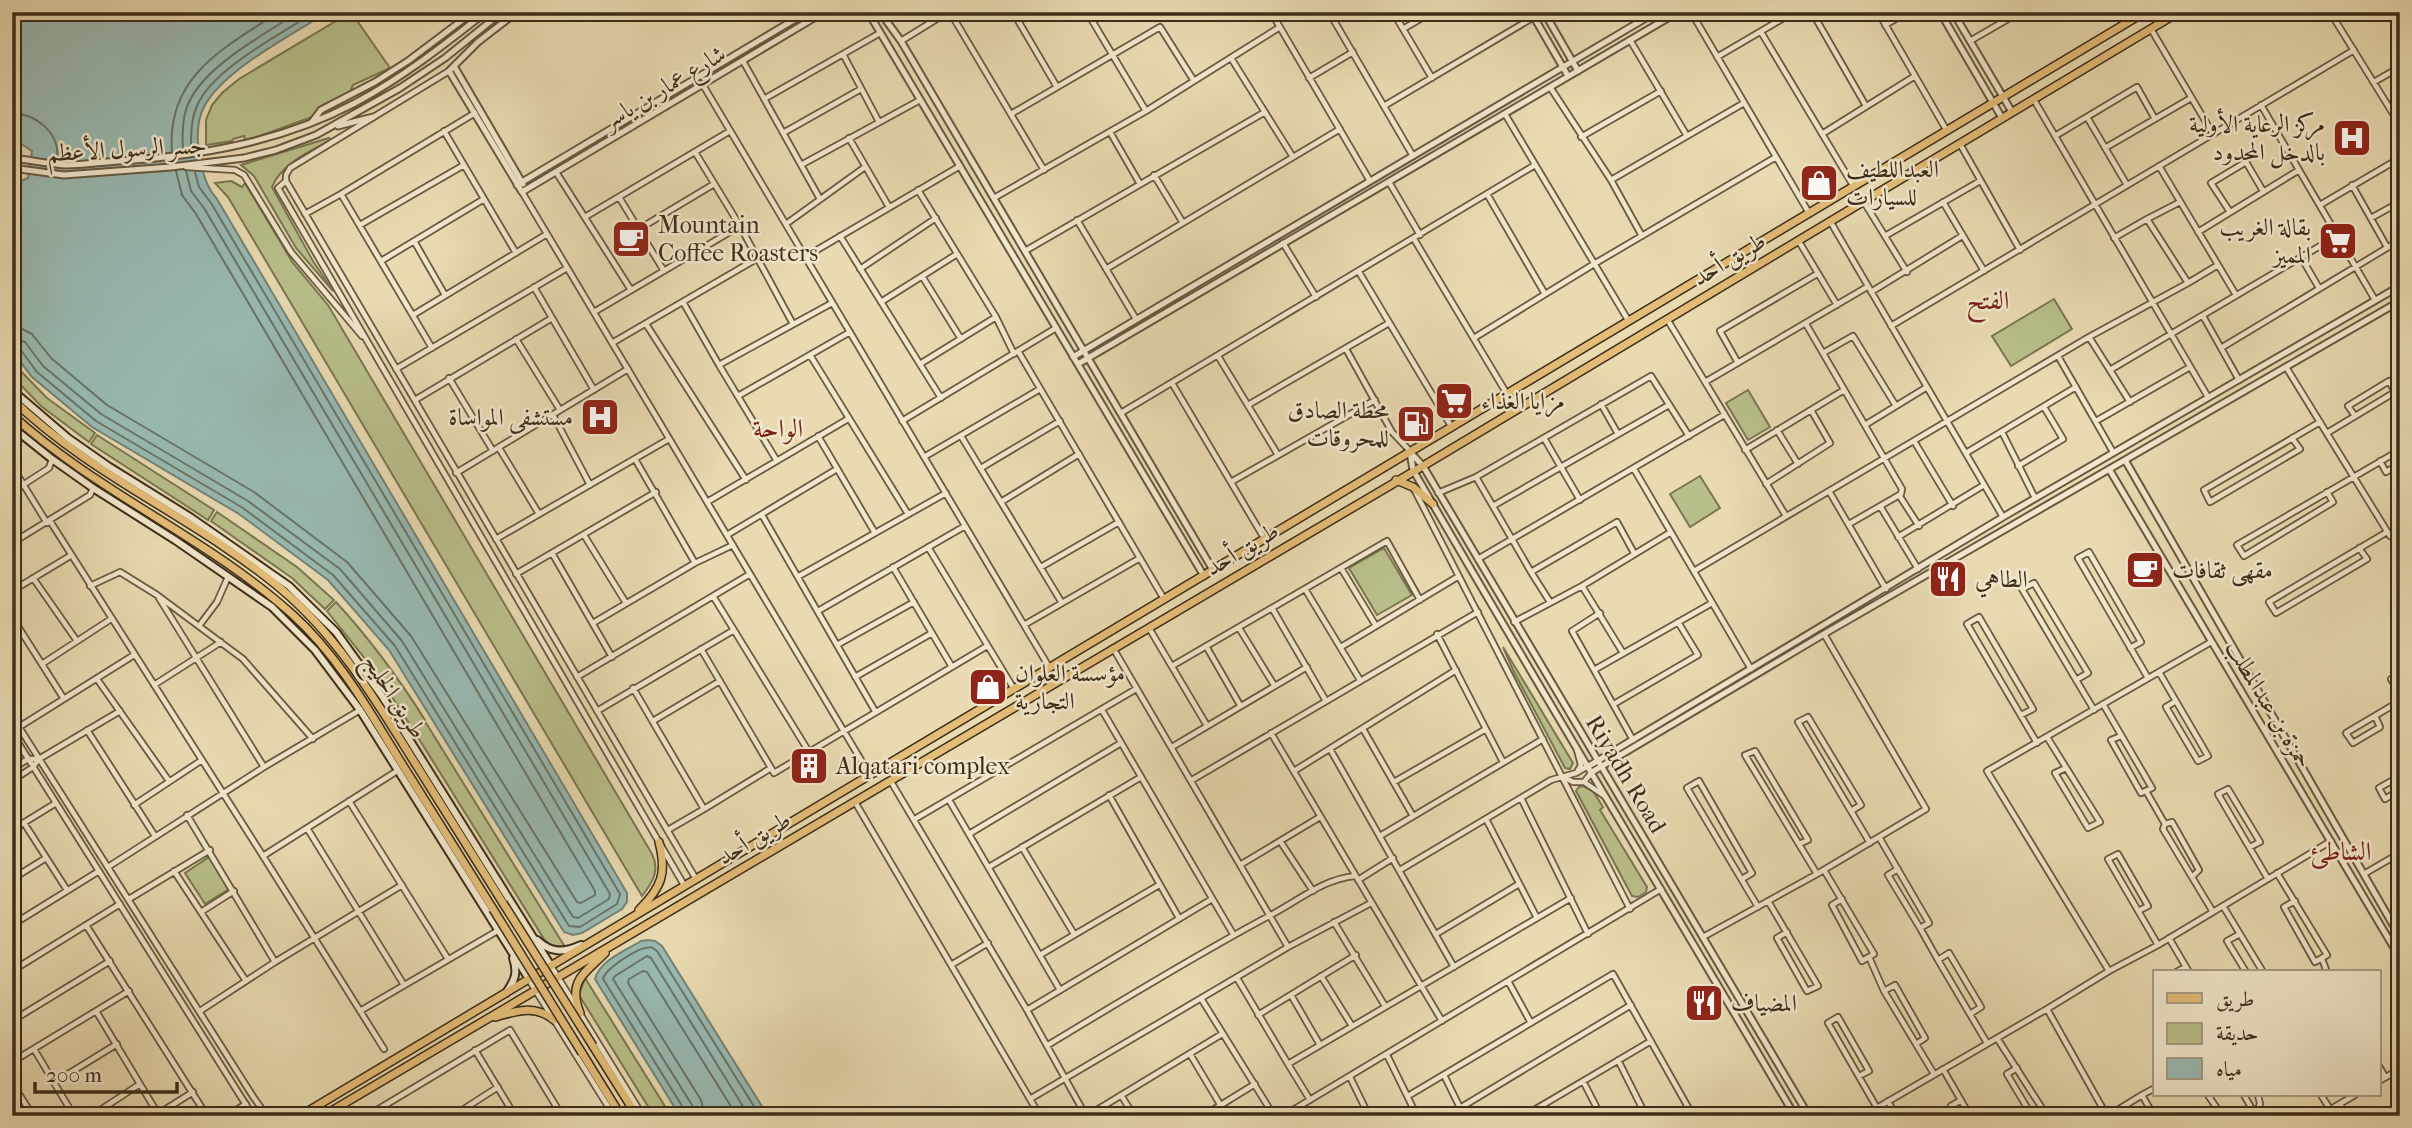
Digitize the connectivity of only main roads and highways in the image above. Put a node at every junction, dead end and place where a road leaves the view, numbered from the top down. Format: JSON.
{"nodes":[{"id":1,"x":2145,"y":12,"type":"edge"},
{"id":2,"x":2179,"y":12,"type":"edge"},
{"id":3,"x":12,"y":390,"type":"edge"},
{"id":4,"x":12,"y":399,"type":"edge"},
{"id":5,"x":12,"y":415,"type":"edge"},
{"id":6,"x":12,"y":427,"type":"edge"},
{"id":7,"x":1396,"y":480,"type":"junction"},
{"id":8,"x":1433,"y":504,"type":"road end"},
{"id":9,"x":124,"y":508,"type":"junction"},
{"id":10,"x":147,"y":512,"type":"junction"},
{"id":11,"x":384,"y":713,"type":"junction"},
{"id":12,"x":399,"y":723,"type":"junction"},
{"id":13,"x":400,"y":769,"type":"junction"},
{"id":14,"x":412,"y":792,"type":"junction"},
{"id":15,"x":425,"y":801,"type":"junction"},
{"id":16,"x":659,"y":842,"type":"road end"},
{"id":17,"x":631,"y":919,"type":"junction"},
{"id":18,"x":531,"y":934,"type":"junction"},
{"id":19,"x":535,"y":942,"type":"junction"},
{"id":20,"x":593,"y":942,"type":"junction"},
{"id":21,"x":507,"y":943,"type":"junction"},
{"id":22,"x":610,"y":946,"type":"junction"},
{"id":23,"x":512,"y":951,"type":"junction"},
{"id":24,"x":551,"y":966,"type":"junction"},
{"id":25,"x":529,"y":979,"type":"junction"},
{"id":26,"x":505,"y":994,"type":"junction"},
{"id":27,"x":580,"y":1013,"type":"road end"},
{"id":28,"x":552,"y":1017,"type":"road end"},
{"id":29,"x":488,"y":1018,"type":"junction"},
{"id":30,"x":300,"y":1116,"type":"edge"},
{"id":31,"x":323,"y":1116,"type":"edge"},
{"id":32,"x":621,"y":1116,"type":"edge"},
{"id":33,"x":636,"y":1116,"type":"edge"}],
"edges":[{"from":1,"to":17,"type":"main road","name":"طريق أحد"},
{"from":2,"to":7,"type":"main road","name":"طريق أحد"},
{"from":3,"to":12,"type":"main road"},
{"from":4,"to":11,"type":"main road","name":"طريق الخليج"},
{"from":5,"to":10,"type":"main road","name":"طريق الخليج"},
{"from":6,"to":9,"type":"main road"},
{"from":7,"to":8,"type":"main road"},
{"from":7,"to":22,"type":"main road","name":"طريق أحد"},
{"from":9,"to":10,"type":"main road"},
{"from":9,"to":13,"type":"main road"},
{"from":10,"to":13,"type":"main road","name":"طريق الخليج"},
{"from":11,"to":12,"type":"main road"},
{"from":11,"to":33,"type":"main road","name":"طريق الخليج","bridge":true},
{"from":12,"to":18,"type":"main road"},
{"from":13,"to":14,"type":"main road"},
{"from":13,"to":15,"type":"main road","name":"طريق الخليج"},
{"from":14,"to":15,"type":"main road"},
{"from":14,"to":21,"type":"main road"},
{"from":15,"to":32,"type":"main road","name":"طريق الخليج","bridge":true},
{"from":16,"to":17,"type":"main road"},
{"from":17,"to":20,"type":"main road","name":"طريق أحد"},
{"from":18,"to":19,"type":"main road"},
{"from":18,"to":20,"type":"main road"},
{"from":19,"to":23,"type":"main road"},
{"from":19,"to":24,"type":"main road"},
{"from":20,"to":24,"type":"main road","name":"طريق أحد"},
{"from":21,"to":23,"type":"main road"},
{"from":21,"to":26,"type":"main road"},
{"from":22,"to":27,"type":"main road"},
{"from":22,"to":29,"type":"main road","name":"طريق أحد"},
{"from":23,"to":25,"type":"main road"},
{"from":24,"to":25,"type":"main road","name":"طريق أحد"},
{"from":25,"to":26,"type":"main road","name":"طريق أحد"},
{"from":26,"to":30,"type":"main road","name":"طريق أحد"},
{"from":28,"to":29,"type":"main road"},
{"from":29,"to":31,"type":"main road","name":"طريق أحد"}]}
